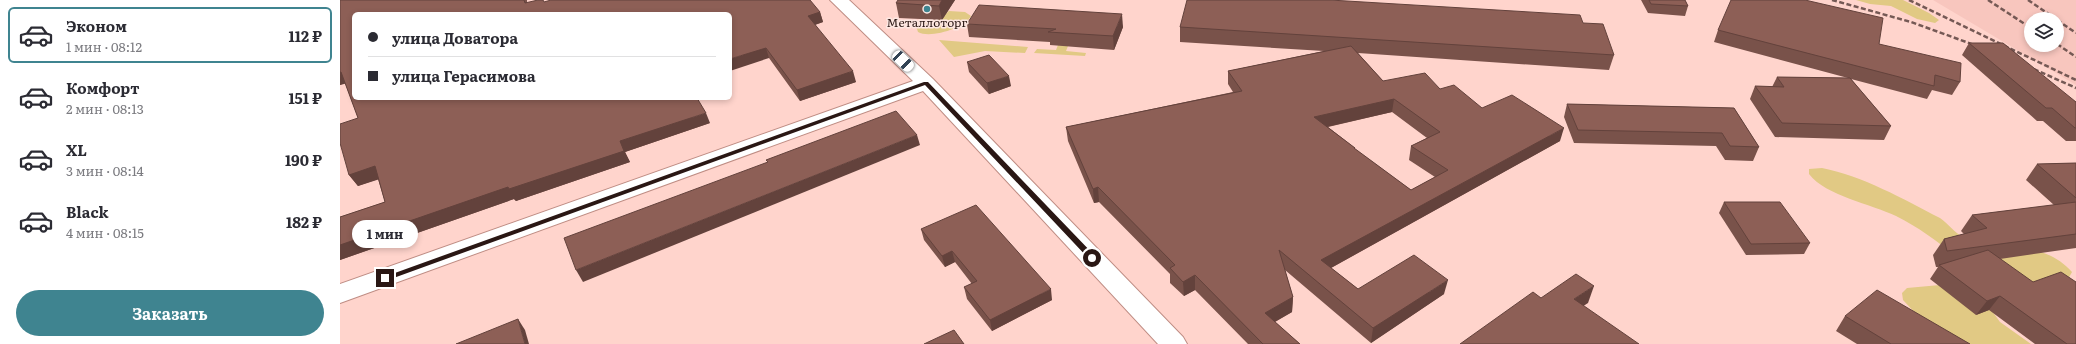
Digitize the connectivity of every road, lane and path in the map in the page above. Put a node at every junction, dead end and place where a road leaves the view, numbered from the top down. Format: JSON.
{"nodes":[{"id":1,"x":840,"y":0,"type":"edge"},
{"id":2,"x":926,"y":83,"type":"junction"},
{"id":3,"x":340,"y":294,"type":"edge"},
{"id":4,"x":1174,"y":344,"type":"edge"}],
"edges":[{"from":1,"to":2,"type":"street"},
{"from":2,"to":3,"type":"street"},
{"from":2,"to":4,"type":"street"}]}
